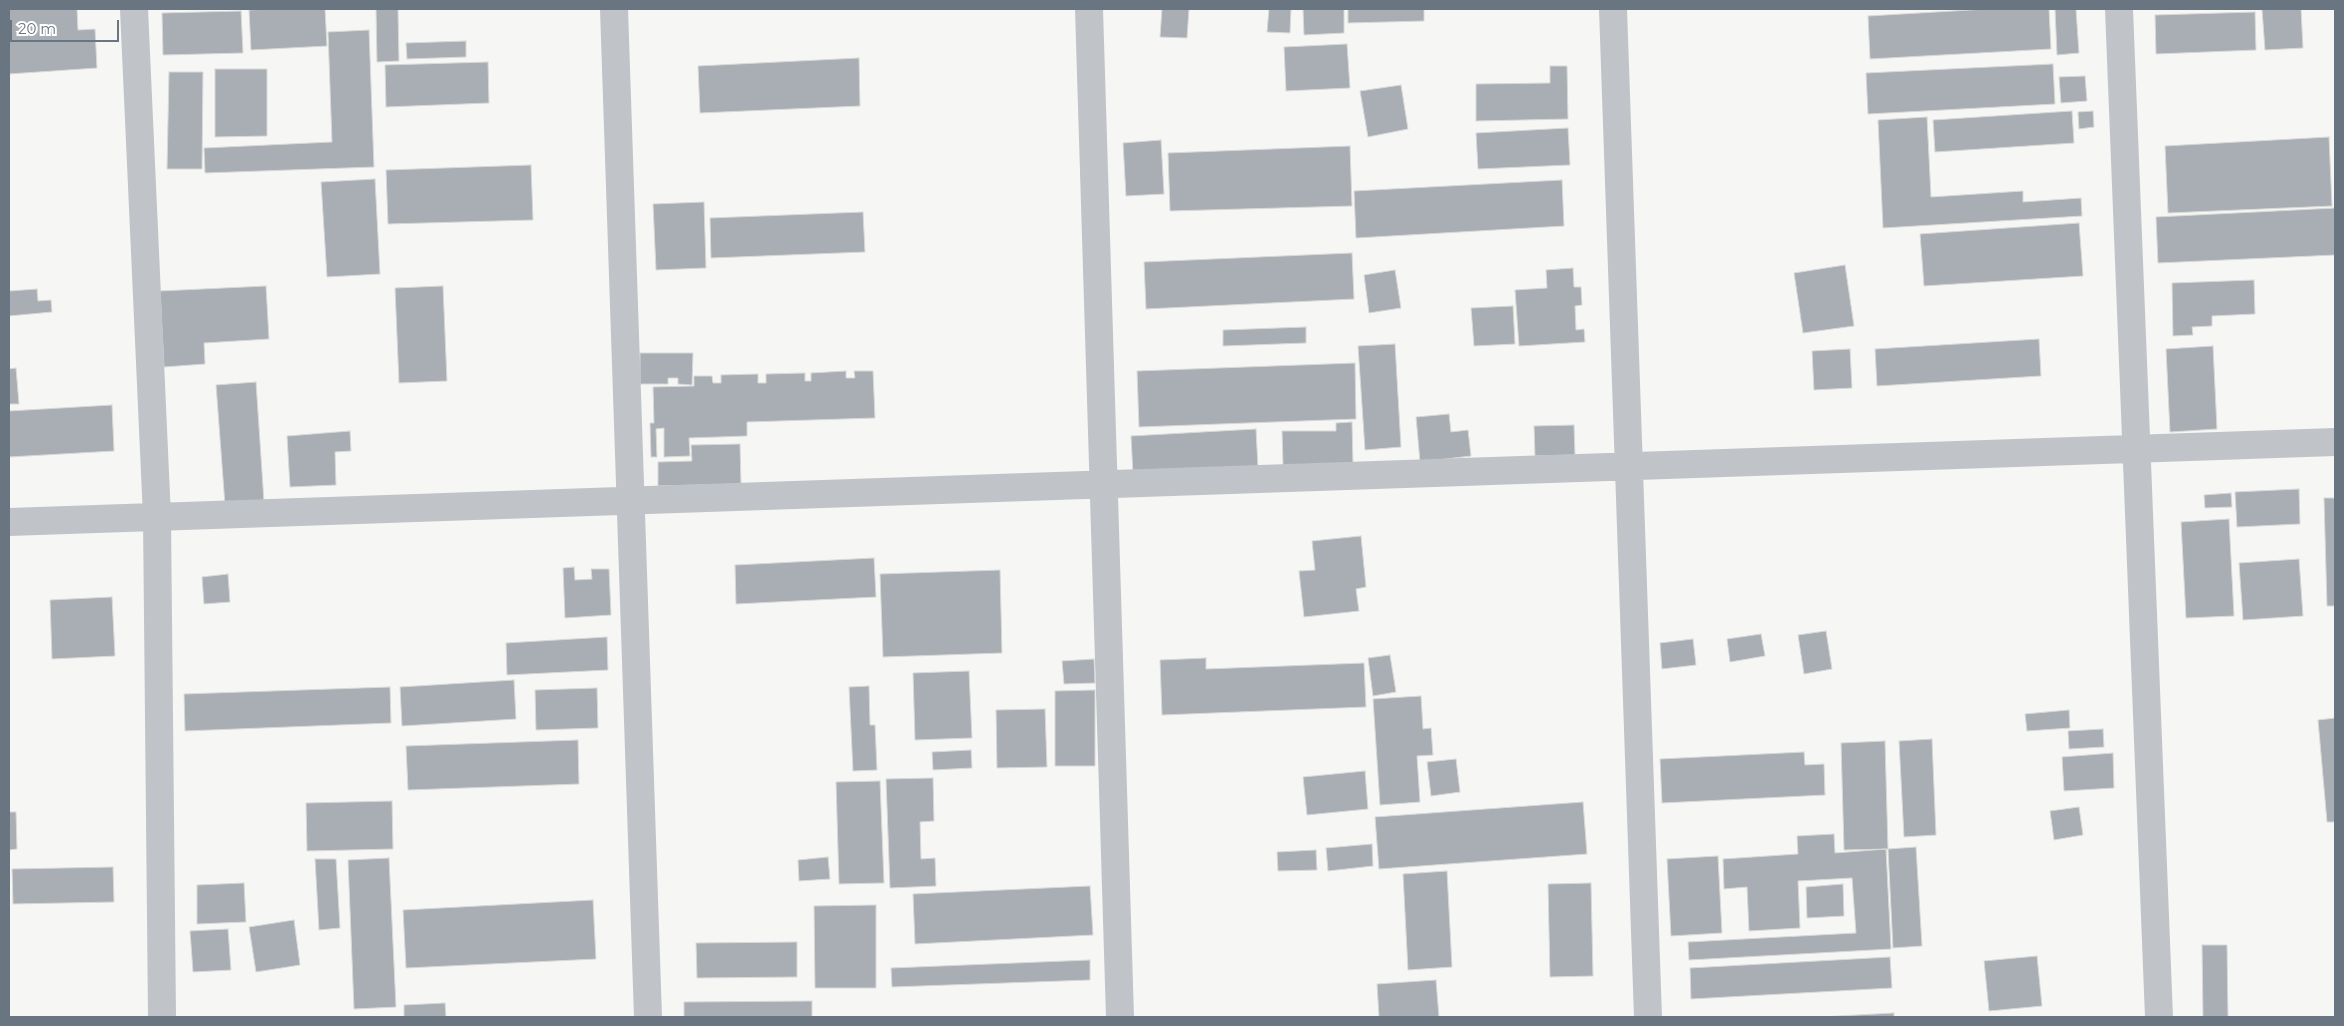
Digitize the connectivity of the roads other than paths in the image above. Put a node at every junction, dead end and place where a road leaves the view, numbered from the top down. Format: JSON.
{"nodes":[{"id":1,"x":134,"y":9,"type":"edge"},
{"id":2,"x":614,"y":9,"type":"edge"},
{"id":3,"x":1089,"y":9,"type":"edge"},
{"id":4,"x":1614,"y":9,"type":"edge"},
{"id":5,"x":2119,"y":9,"type":"edge"},
{"id":6,"x":2335,"y":442,"type":"edge"},
{"id":7,"x":2138,"y":449,"type":"junction"},
{"id":8,"x":1630,"y":466,"type":"junction"},
{"id":9,"x":1103,"y":484,"type":"junction"},
{"id":10,"x":630,"y":501,"type":"junction"},
{"id":11,"x":157,"y":517,"type":"junction"},
{"id":12,"x":9,"y":522,"type":"edge"},
{"id":13,"x":162,"y":1017,"type":"edge"},
{"id":14,"x":648,"y":1017,"type":"edge"},
{"id":15,"x":1120,"y":1017,"type":"edge"},
{"id":16,"x":1648,"y":1017,"type":"edge"},
{"id":17,"x":2159,"y":1017,"type":"edge"}],
"edges":[{"from":1,"to":11,"type":"street"},
{"from":2,"to":10,"type":"street"},
{"from":3,"to":9,"type":"street"},
{"from":4,"to":8,"type":"street"},
{"from":5,"to":7,"type":"street"},
{"from":6,"to":7,"type":"street"},
{"from":7,"to":8,"type":"street"},
{"from":7,"to":17,"type":"street"},
{"from":8,"to":9,"type":"street"},
{"from":8,"to":16,"type":"street"},
{"from":9,"to":10,"type":"street"},
{"from":9,"to":15,"type":"street"},
{"from":10,"to":11,"type":"street"},
{"from":10,"to":14,"type":"street"},
{"from":11,"to":12,"type":"street"},
{"from":11,"to":13,"type":"street"}]}
